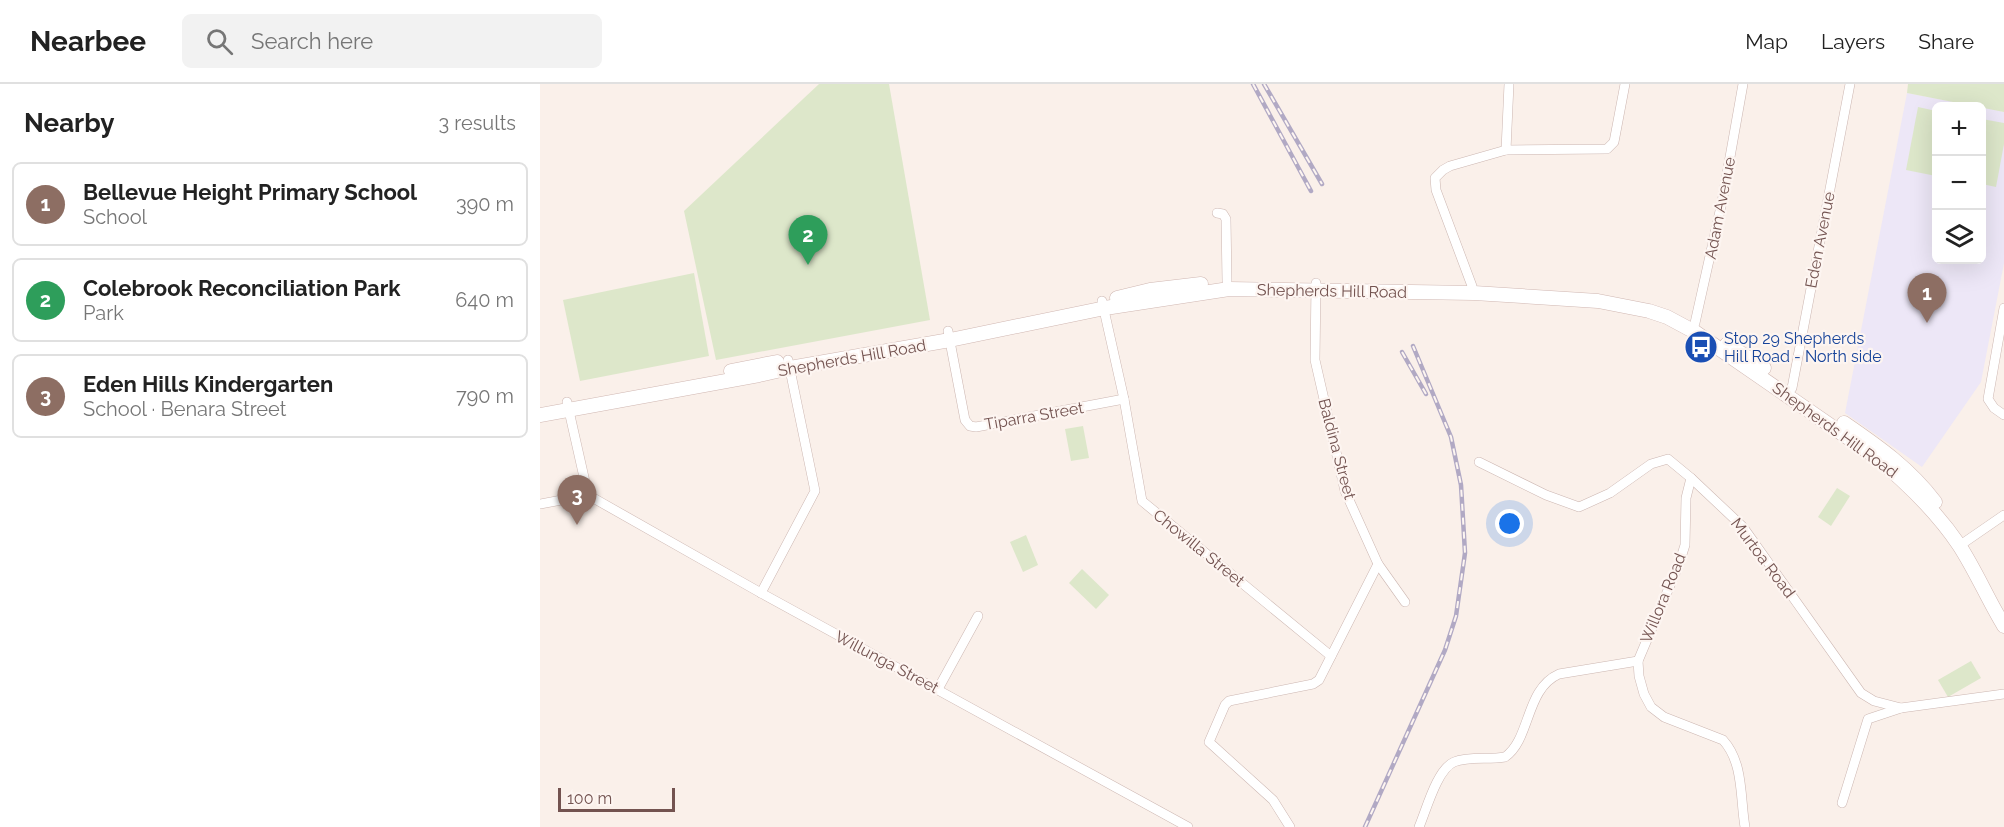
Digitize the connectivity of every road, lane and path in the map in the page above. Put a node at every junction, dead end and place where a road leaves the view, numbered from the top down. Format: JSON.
{"nodes":[{"id":1,"x":1509,"y":84,"type":"edge"},
{"id":2,"x":1624,"y":84,"type":"edge"},
{"id":3,"x":1743,"y":84,"type":"edge"},
{"id":4,"x":1850,"y":84,"type":"edge"},
{"id":5,"x":1506,"y":150,"type":"junction"},
{"id":6,"x":1217,"y":213,"type":"dead end"},
{"id":7,"x":1227,"y":281,"type":"junction"},
{"id":8,"x":1472,"y":286,"type":"junction"},
{"id":9,"x":1316,"y":287,"type":"junction"},
{"id":10,"x":1102,"y":305,"type":"junction"},
{"id":11,"x":2004,"y":308,"type":"edge"},
{"id":12,"x":1694,"y":326,"type":"junction"},
{"id":13,"x":949,"y":336,"type":"junction"},
{"id":14,"x":789,"y":364,"type":"junction"},
{"id":15,"x":1789,"y":391,"type":"junction"},
{"id":16,"x":1124,"y":399,"type":"junction"},
{"id":17,"x":568,"y":406,"type":"junction"},
{"id":18,"x":540,"y":407,"type":"edge"},
{"id":19,"x":540,"y":415,"type":"edge"},
{"id":20,"x":2004,"y":415,"type":"edge"},
{"id":21,"x":1479,"y":462,"type":"dead end"},
{"id":22,"x":1691,"y":478,"type":"junction"},
{"id":23,"x":588,"y":495,"type":"junction"},
{"id":24,"x":540,"y":504,"type":"edge"},
{"id":25,"x":2004,"y":516,"type":"edge"},
{"id":26,"x":1962,"y":544,"type":"junction"},
{"id":27,"x":1378,"y":564,"type":"junction"},
{"id":28,"x":761,"y":593,"type":"junction"},
{"id":29,"x":1405,"y":602,"type":"dead end"},
{"id":30,"x":978,"y":616,"type":"dead end"},
{"id":31,"x":2003,"y":621,"type":"edge"},
{"id":32,"x":1331,"y":656,"type":"junction"},
{"id":33,"x":1638,"y":661,"type":"junction"},
{"id":34,"x":938,"y":689,"type":"junction"},
{"id":35,"x":2004,"y":694,"type":"edge"},
{"id":36,"x":1901,"y":708,"type":"junction"},
{"id":37,"x":1842,"y":803,"type":"dead end"},
{"id":38,"x":1188,"y":827,"type":"edge"},
{"id":39,"x":1290,"y":827,"type":"edge"},
{"id":40,"x":1419,"y":827,"type":"edge"},
{"id":41,"x":1745,"y":827,"type":"edge"}],
"edges":[{"from":1,"to":5,"type":"street"},
{"from":2,"to":5,"type":"street"},
{"from":3,"to":12,"type":"street","name":"Adam Avenue"},
{"from":4,"to":15,"type":"street","name":"Eden Avenue"},
{"from":5,"to":8,"type":"street"},
{"from":6,"to":7,"type":"street"},
{"from":7,"to":9,"type":"main road","name":"Shepherds Hill Road"},
{"from":7,"to":10,"type":"main road","name":"Shepherds Hill Road"},
{"from":8,"to":9,"type":"main road","name":"Shepherds Hill Road"},
{"from":8,"to":12,"type":"main road","name":"Shepherds Hill Road"},
{"from":9,"to":10,"type":"main road","name":"Shepherds Hill Road"},
{"from":9,"to":12,"type":"main road","name":"Shepherds Hill Road"},
{"from":9,"to":27,"type":"street","name":"Baldina Street"},
{"from":10,"to":13,"type":"main road","name":"Shepherds Hill Road"},
{"from":10,"to":16,"type":"street","name":"Chowilla Street"},
{"from":11,"to":20,"type":"street"},
{"from":12,"to":15,"type":"main road","name":"Shepherds Hill Road"},
{"from":13,"to":14,"type":"main road","name":"Shepherds Hill Road"},
{"from":13,"to":16,"type":"street","name":"Tiparra Street"},
{"from":14,"to":17,"type":"main road","name":"Shepherds Hill Road"},
{"from":14,"to":28,"type":"street"},
{"from":15,"to":26,"type":"main road","name":"Shepherds Hill Road"},
{"from":16,"to":32,"type":"street","name":"Chowilla Street"},
{"from":17,"to":18,"type":"main road","name":"Shepherds Hill Road"},
{"from":17,"to":19,"type":"main road","name":"Shepherds Hill Road"},
{"from":17,"to":23,"type":"street"},
{"from":21,"to":22,"type":"street","name":"Murtoa Road"},
{"from":22,"to":33,"type":"street","name":"Willora Road"},
{"from":22,"to":36,"type":"street","name":"Murtoa Road"},
{"from":23,"to":24,"type":"street"},
{"from":23,"to":28,"type":"street","name":"Willunga Street"},
{"from":25,"to":26,"type":"street"},
{"from":26,"to":31,"type":"main road","name":"Shepherds Hill Road"},
{"from":27,"to":29,"type":"street","name":"Baldina Street"},
{"from":27,"to":32,"type":"street"},
{"from":28,"to":34,"type":"street","name":"Willunga Street"},
{"from":30,"to":34,"type":"street"},
{"from":32,"to":39,"type":"street"},
{"from":33,"to":40,"type":"street","name":"Willora Road"},
{"from":33,"to":41,"type":"street"},
{"from":34,"to":38,"type":"street","name":"Willunga Street"},
{"from":35,"to":36,"type":"street","name":"Murtoa Road"},
{"from":36,"to":37,"type":"street"}]}
